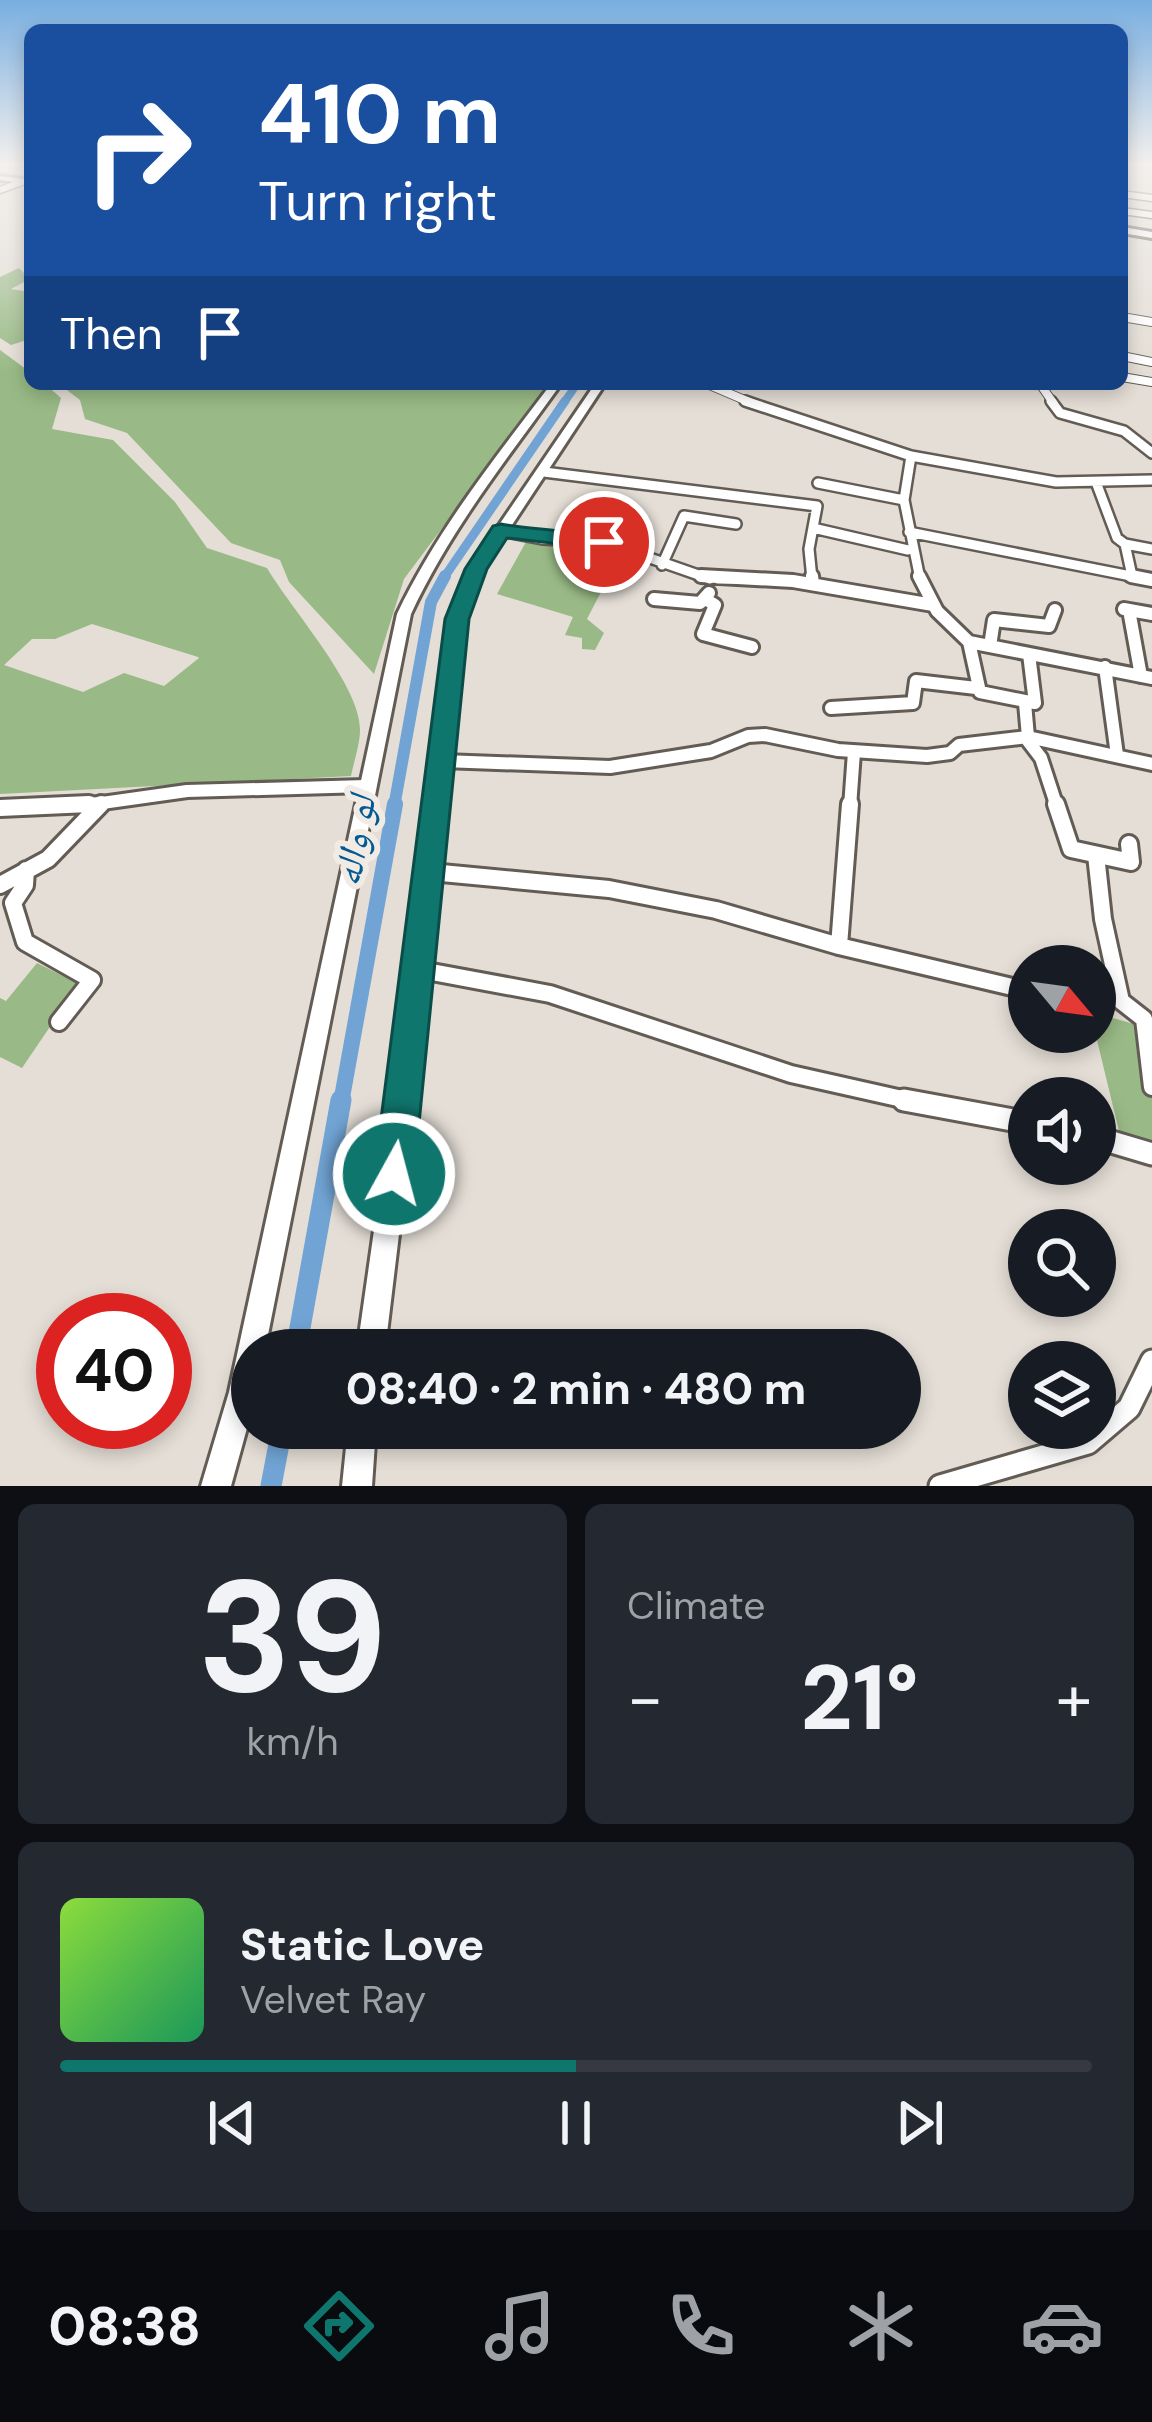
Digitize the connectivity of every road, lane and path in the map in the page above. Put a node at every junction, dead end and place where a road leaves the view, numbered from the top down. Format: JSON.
{"nodes":[{"id":1,"x":552,"y":390,"type":"edge"},
{"id":2,"x":596,"y":390,"type":"edge"},
{"id":3,"x":714,"y":390,"type":"edge"},
{"id":4,"x":1044,"y":390,"type":"edge"},
{"id":5,"x":1152,"y":453,"type":"edge"},
{"id":6,"x":910,"y":456,"type":"junction"},
{"id":7,"x":544,"y":472,"type":"junction"},
{"id":8,"x":1152,"y":480,"type":"edge"},
{"id":9,"x":1096,"y":482,"type":"junction"},
{"id":10,"x":818,"y":483,"type":"dead end"},
{"id":11,"x":904,"y":500,"type":"junction"},
{"id":12,"x":736,"y":524,"type":"dead end"},
{"id":13,"x":813,"y":528,"type":"junction"},
{"id":14,"x":501,"y":531,"type":"junction"},
{"id":15,"x":909,"y":532,"type":"junction"},
{"id":16,"x":1126,"y":544,"type":"junction"},
{"id":17,"x":1152,"y":549,"type":"edge"},
{"id":18,"x":908,"y":550,"type":"junction"},
{"id":19,"x":662,"y":565,"type":"junction"},
{"id":20,"x":1132,"y":576,"type":"junction"},
{"id":21,"x":713,"y":580,"type":"junction"},
{"id":22,"x":1152,"y":580,"type":"edge"},
{"id":23,"x":813,"y":584,"type":"junction"},
{"id":24,"x":654,"y":599,"type":"dead end"},
{"id":25,"x":706,"y":601,"type":"junction"},
{"id":26,"x":933,"y":605,"type":"junction"},
{"id":27,"x":1054,"y":610,"type":"dead end"},
{"id":28,"x":1152,"y":614,"type":"edge"},
{"id":29,"x":969,"y":642,"type":"junction"},
{"id":30,"x":990,"y":646,"type":"junction"},
{"id":31,"x":752,"y":647,"type":"dead end"},
{"id":32,"x":1029,"y":654,"type":"junction"},
{"id":33,"x":1105,"y":667,"type":"junction"},
{"id":34,"x":1147,"y":678,"type":"edge"},
{"id":35,"x":976,"y":688,"type":"junction"},
{"id":36,"x":1024,"y":703,"type":"junction"},
{"id":37,"x":832,"y":708,"type":"dead end"},
{"id":38,"x":1027,"y":737,"type":"junction"},
{"id":39,"x":854,"y":752,"type":"junction"},
{"id":40,"x":1117,"y":755,"type":"junction"},
{"id":41,"x":443,"y":761,"type":"junction"},
{"id":42,"x":1152,"y":764,"type":"edge"},
{"id":43,"x":366,"y":786,"type":"junction"},
{"id":44,"x":102,"y":803,"type":"junction"},
{"id":45,"x":0,"y":808,"type":"edge"},
{"id":46,"x":1129,"y":844,"type":"dead end"},
{"id":47,"x":1096,"y":855,"type":"junction"},
{"id":48,"x":26,"y":870,"type":"junction"},
{"id":49,"x":431,"y":872,"type":"junction"},
{"id":50,"x":0,"y":885,"type":"edge"},
{"id":51,"x":839,"y":946,"type":"junction"},
{"id":52,"x":421,"y":970,"type":"junction"},
{"id":53,"x":1008,"y":986,"type":"edge"},
{"id":54,"x":1148,"y":1020,"type":"edge"},
{"id":55,"x":59,"y":1022,"type":"dead end"},
{"id":56,"x":1152,"y":1087,"type":"edge"},
{"id":57,"x":1008,"y":1118,"type":"edge"},
{"id":58,"x":1116,"y":1143,"type":"edge"},
{"id":59,"x":1152,"y":1154,"type":"edge"},
{"id":60,"x":374,"y":1329,"type":"edge"},
{"id":61,"x":1152,"y":1361,"type":"edge"},
{"id":62,"x":360,"y":1449,"type":"edge"},
{"id":63,"x":216,"y":1486,"type":"edge"},
{"id":64,"x":356,"y":1486,"type":"edge"},
{"id":65,"x":940,"y":1486,"type":"edge"}],
"edges":[{"from":1,"to":43,"type":"street"},
{"from":2,"to":7,"type":"street"},
{"from":3,"to":6,"type":"street"},
{"from":4,"to":5,"type":"street"},
{"from":6,"to":9,"type":"street"},
{"from":6,"to":11,"type":"street"},
{"from":7,"to":13,"type":"street"},
{"from":7,"to":14,"type":"street"},
{"from":8,"to":9,"type":"street"},
{"from":9,"to":16,"type":"street"},
{"from":10,"to":11,"type":"street"},
{"from":11,"to":15,"type":"street"},
{"from":12,"to":19,"type":"street"},
{"from":13,"to":18,"type":"street"},
{"from":13,"to":23,"type":"street"},
{"from":14,"to":19,"type":"street"},
{"from":14,"to":41,"type":"street"},
{"from":15,"to":18,"type":"street"},
{"from":15,"to":20,"type":"street"},
{"from":16,"to":17,"type":"street"},
{"from":16,"to":20,"type":"street"},
{"from":18,"to":26,"type":"street"},
{"from":19,"to":21,"type":"street"},
{"from":20,"to":22,"type":"street"},
{"from":21,"to":23,"type":"street"},
{"from":21,"to":25,"type":"street"},
{"from":23,"to":26,"type":"street"},
{"from":24,"to":25,"type":"street"},
{"from":25,"to":31,"type":"street"},
{"from":26,"to":29,"type":"street"},
{"from":27,"to":30,"type":"street"},
{"from":28,"to":34,"type":"street"},
{"from":29,"to":30,"type":"street"},
{"from":29,"to":35,"type":"street"},
{"from":30,"to":32,"type":"street"},
{"from":32,"to":33,"type":"street"},
{"from":32,"to":36,"type":"street"},
{"from":33,"to":34,"type":"street"},
{"from":33,"to":40,"type":"street"},
{"from":35,"to":36,"type":"street"},
{"from":35,"to":37,"type":"street"},
{"from":36,"to":38,"type":"street"},
{"from":38,"to":39,"type":"street"},
{"from":38,"to":40,"type":"street"},
{"from":38,"to":47,"type":"street"},
{"from":39,"to":41,"type":"street"},
{"from":39,"to":51,"type":"street"},
{"from":40,"to":42,"type":"street"},
{"from":41,"to":49,"type":"street"},
{"from":43,"to":44,"type":"street"},
{"from":43,"to":63,"type":"street"},
{"from":44,"to":45,"type":"street"},
{"from":44,"to":48,"type":"street"},
{"from":46,"to":47,"type":"street"},
{"from":47,"to":54,"type":"street"},
{"from":48,"to":50,"type":"street"},
{"from":48,"to":55,"type":"street"},
{"from":49,"to":51,"type":"street"},
{"from":49,"to":52,"type":"street"},
{"from":51,"to":53,"type":"street"},
{"from":52,"to":57,"type":"street"},
{"from":52,"to":60,"type":"street"},
{"from":54,"to":56,"type":"street"},
{"from":58,"to":59,"type":"street"},
{"from":61,"to":65,"type":"street"},
{"from":62,"to":64,"type":"street"}]}
